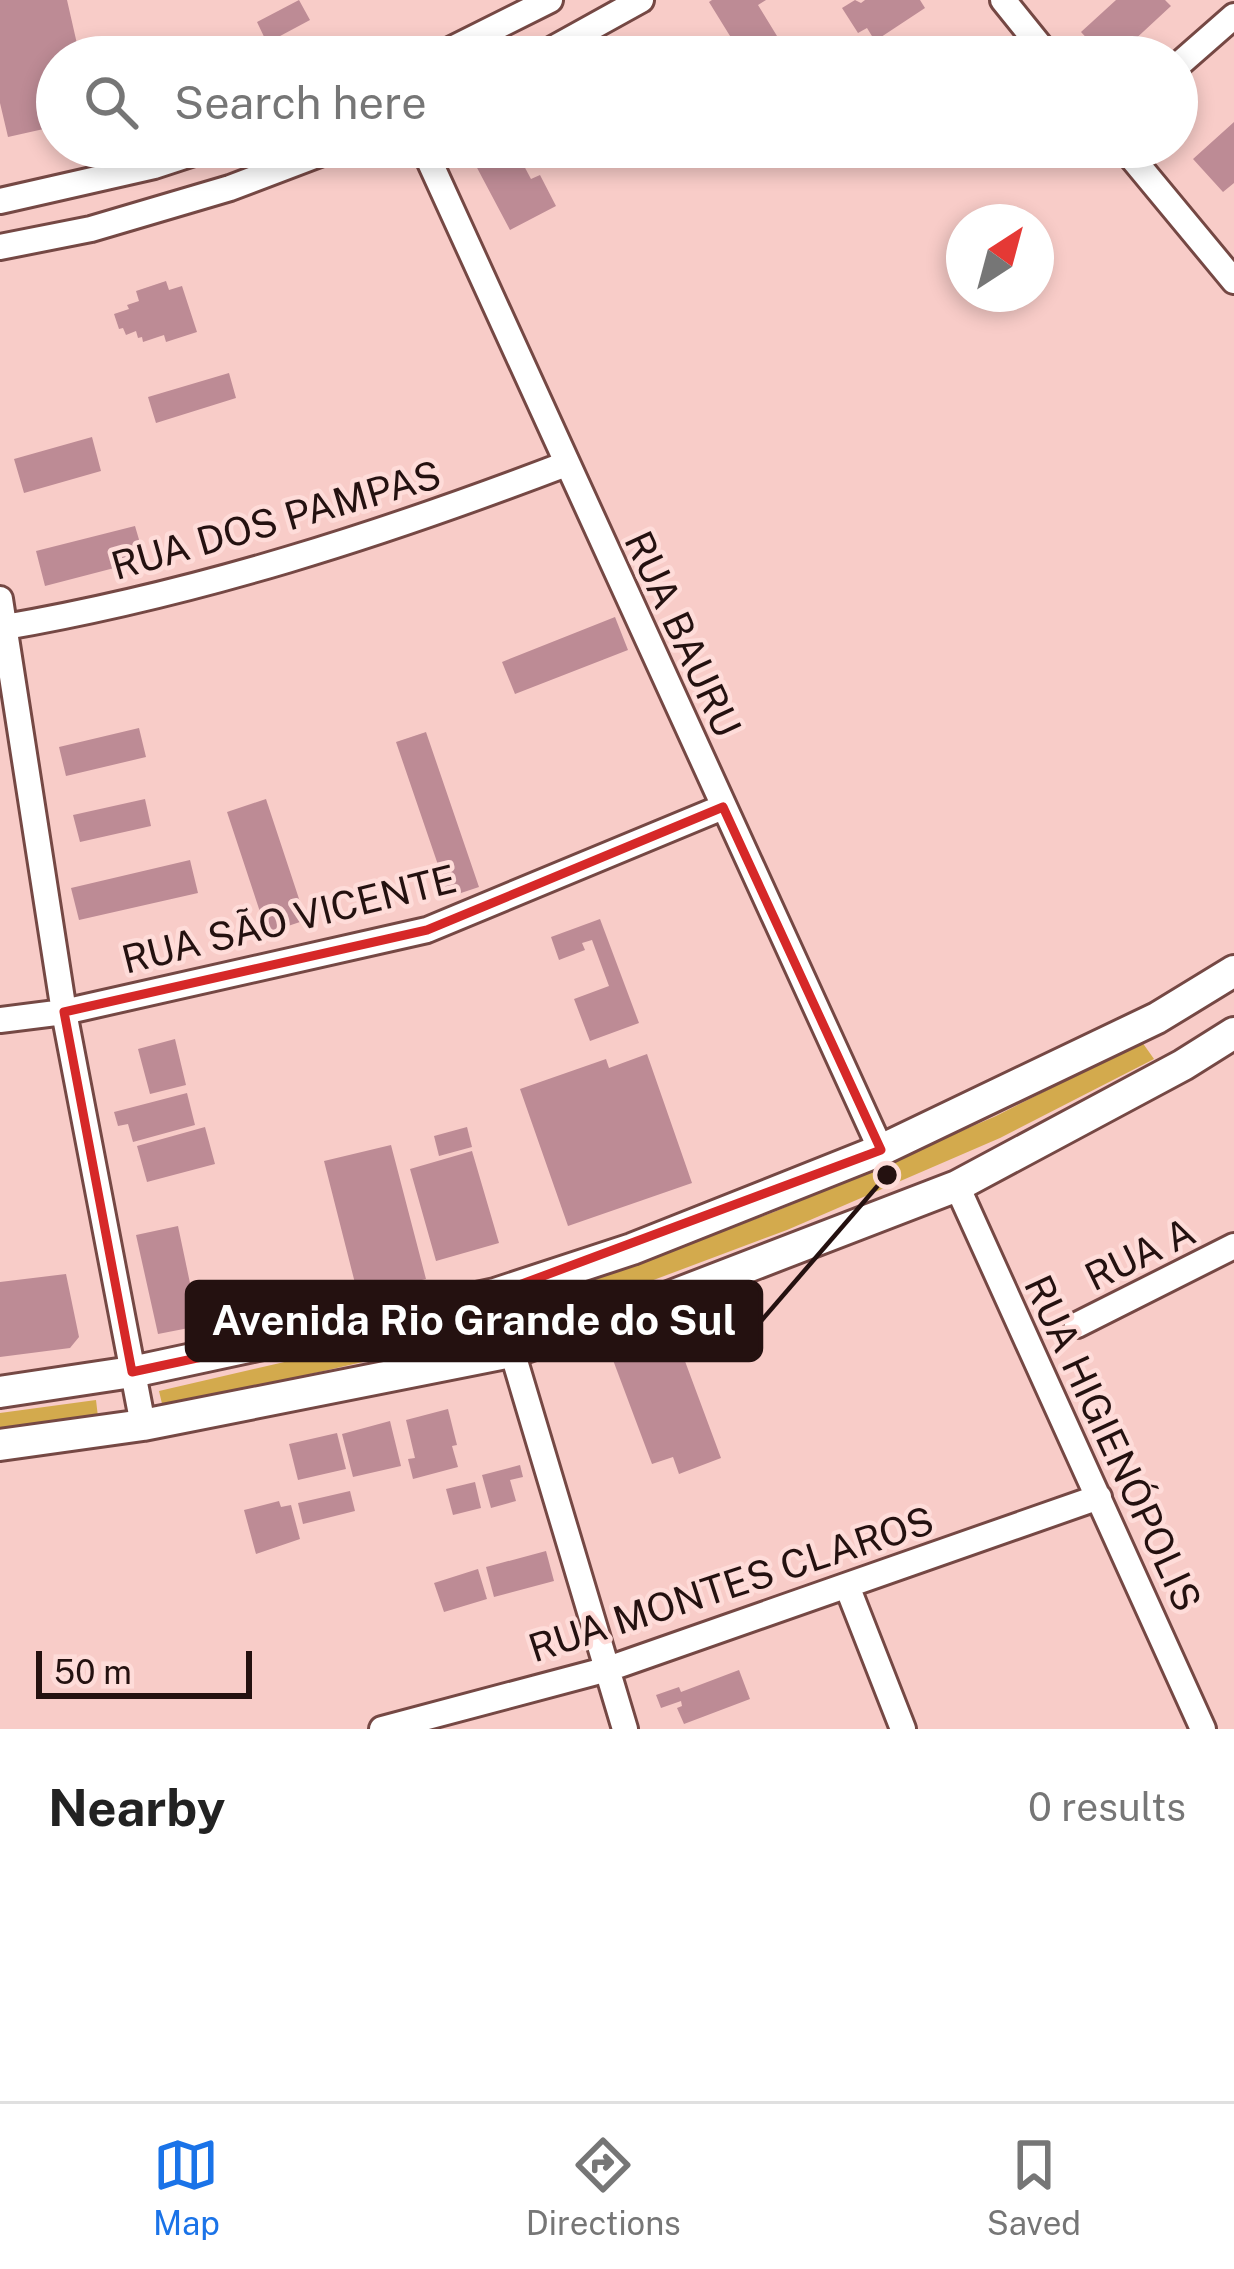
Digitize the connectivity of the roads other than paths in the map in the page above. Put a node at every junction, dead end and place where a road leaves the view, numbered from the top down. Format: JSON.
{"nodes":[{"id":1,"x":550,"y":0,"type":"edge"},
{"id":2,"x":1003,"y":0,"type":"edge"},
{"id":3,"x":636,"y":1,"type":"edge"},
{"id":4,"x":1234,"y":16,"type":"edge"},
{"id":5,"x":478,"y":36,"type":"edge"},
{"id":6,"x":575,"y":36,"type":"edge"},
{"id":7,"x":1032,"y":36,"type":"edge"},
{"id":8,"x":1198,"y":48,"type":"edge"},
{"id":9,"x":146,"y":168,"type":"edge"},
{"id":10,"x":283,"y":168,"type":"edge"},
{"id":11,"x":432,"y":168,"type":"edge"},
{"id":12,"x":1141,"y":168,"type":"edge"},
{"id":13,"x":76,"y":185,"type":"junction"},
{"id":14,"x":0,"y":201,"type":"edge"},
{"id":15,"x":91,"y":230,"type":"junction"},
{"id":16,"x":0,"y":247,"type":"edge"},
{"id":17,"x":1234,"y":281,"type":"edge"},
{"id":18,"x":566,"y":464,"type":"junction"},
{"id":19,"x":0,"y":599,"type":"edge"},
{"id":20,"x":3,"y":627,"type":"edge"},
{"id":21,"x":723,"y":807,"type":"junction"},
{"id":22,"x":1234,"y":971,"type":"edge"},
{"id":23,"x":64,"y":1012,"type":"junction"},
{"id":24,"x":1157,"y":1018,"type":"junction"},
{"id":25,"x":0,"y":1020,"type":"edge"},
{"id":26,"x":1234,"y":1033,"type":"edge"},
{"id":27,"x":1183,"y":1065,"type":"junction"},
{"id":28,"x":881,"y":1150,"type":"junction"},
{"id":29,"x":957,"y":1186,"type":"junction"},
{"id":30,"x":1230,"y":1257,"type":"edge"},
{"id":31,"x":495,"y":1294,"type":"junction"},
{"id":32,"x":1077,"y":1325,"type":"dead end"},
{"id":33,"x":512,"y":1352,"type":"junction"},
{"id":34,"x":131,"y":1372,"type":"junction"},
{"id":35,"x":0,"y":1392,"type":"edge"},
{"id":36,"x":142,"y":1425,"type":"junction"},
{"id":37,"x":0,"y":1445,"type":"edge"},
{"id":38,"x":1099,"y":1497,"type":"junction"},
{"id":39,"x":847,"y":1586,"type":"junction"},
{"id":40,"x":608,"y":1669,"type":"junction"},
{"id":41,"x":382,"y":1729,"type":"edge"},
{"id":42,"x":625,"y":1729,"type":"edge"},
{"id":43,"x":903,"y":1729,"type":"edge"},
{"id":44,"x":1203,"y":1729,"type":"edge"}],
"edges":[{"from":1,"to":5,"type":"street"},
{"from":2,"to":7,"type":"street"},
{"from":3,"to":6,"type":"street"},
{"from":4,"to":8,"type":"street"},
{"from":9,"to":13,"type":"street"},
{"from":10,"to":15,"type":"street"},
{"from":11,"to":18,"type":"street","name":"RUA BAURU"},
{"from":12,"to":17,"type":"street"},
{"from":13,"to":14,"type":"street"},
{"from":13,"to":15,"type":"street"},
{"from":15,"to":16,"type":"street"},
{"from":18,"to":20,"type":"street","name":"RUA DOS PAMPAS"},
{"from":18,"to":21,"type":"street","name":"RUA BAURU"},
{"from":19,"to":20,"type":"street"},
{"from":20,"to":23,"type":"street"},
{"from":21,"to":23,"type":"street","name":"RUA SÃO VICENTE"},
{"from":21,"to":28,"type":"street","name":"RUA BAURU"},
{"from":22,"to":24,"type":"street"},
{"from":23,"to":25,"type":"street","name":"RUA SÃO VICENTE"},
{"from":23,"to":34,"type":"street"},
{"from":24,"to":27,"type":"street"},
{"from":24,"to":28,"type":"street"},
{"from":26,"to":27,"type":"street"},
{"from":27,"to":29,"type":"street"},
{"from":28,"to":31,"type":"street"},
{"from":29,"to":33,"type":"street"},
{"from":29,"to":38,"type":"street","name":"RUA HIGIENÓPOLIS"},
{"from":30,"to":32,"type":"street","name":"RUA A"},
{"from":31,"to":33,"type":"street"},
{"from":31,"to":34,"type":"street"},
{"from":33,"to":36,"type":"street"},
{"from":33,"to":40,"type":"street"},
{"from":34,"to":35,"type":"street"},
{"from":34,"to":36,"type":"street"},
{"from":36,"to":37,"type":"street"},
{"from":38,"to":39,"type":"street","name":"RUA MONTES CLAROS"},
{"from":38,"to":44,"type":"street","name":"RUA HIGIENÓPOLIS"},
{"from":39,"to":40,"type":"street","name":"RUA MONTES CLAROS"},
{"from":39,"to":43,"type":"street"},
{"from":40,"to":41,"type":"street","name":"RUA MONTES CLAROS"},
{"from":40,"to":42,"type":"street"}]}
